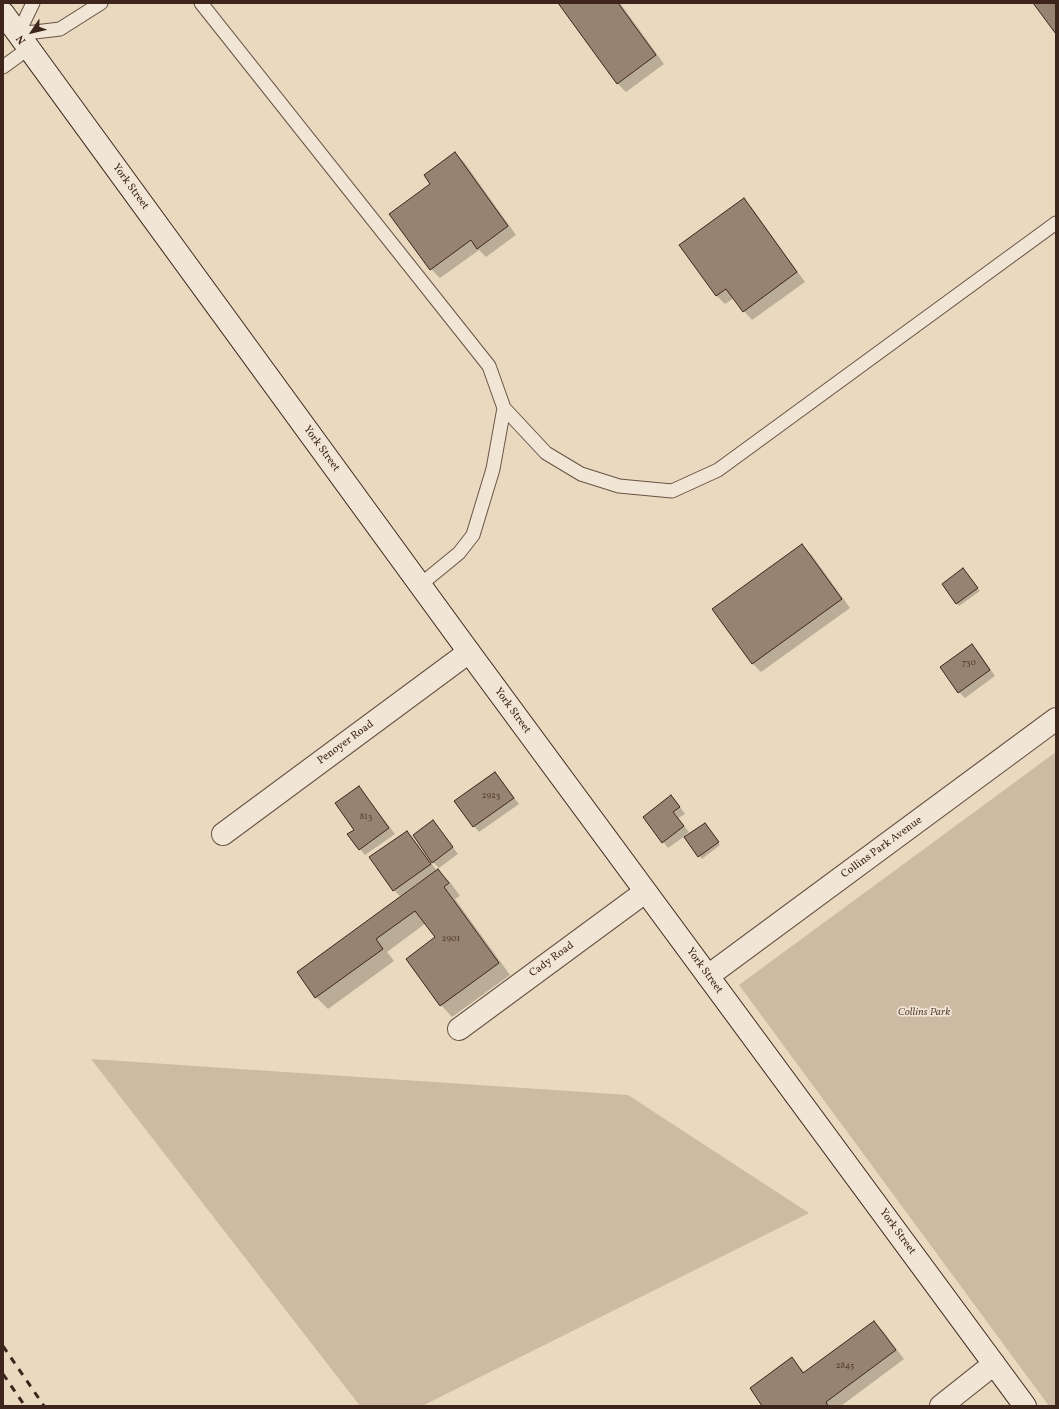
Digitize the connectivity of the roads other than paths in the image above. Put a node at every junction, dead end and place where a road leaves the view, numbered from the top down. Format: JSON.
{"nodes":[{"id":1,"x":33,"y":3,"type":"edge"},
{"id":2,"x":101,"y":3,"type":"edge"},
{"id":3,"x":202,"y":3,"type":"edge"},
{"id":4,"x":3,"y":13,"type":"edge"},
{"id":5,"x":24,"y":41,"type":"junction"},
{"id":6,"x":3,"y":67,"type":"edge"},
{"id":7,"x":1056,"y":223,"type":"edge"},
{"id":8,"x":504,"y":408,"type":"junction"},
{"id":9,"x":420,"y":585,"type":"junction"},
{"id":10,"x":468,"y":652,"type":"junction"},
{"id":11,"x":1056,"y":719,"type":"edge"},
{"id":12,"x":222,"y":834,"type":"dead end"},
{"id":13,"x":646,"y":892,"type":"junction"},
{"id":14,"x":708,"y":976,"type":"junction"},
{"id":15,"x":459,"y":1029,"type":"dead end"},
{"id":16,"x":994,"y":1364,"type":"junction"},
{"id":17,"x":941,"y":1406,"type":"edge"},
{"id":18,"x":1025,"y":1406,"type":"edge"}],
"edges":[{"from":1,"to":5,"type":"lane"},
{"from":2,"to":5,"type":"lane"},
{"from":3,"to":8,"type":"lane"},
{"from":4,"to":5,"type":"street","name":"York Street"},
{"from":5,"to":6,"type":"lane"},
{"from":5,"to":9,"type":"street","name":"York Street"},
{"from":7,"to":8,"type":"lane"},
{"from":8,"to":9,"type":"lane"},
{"from":9,"to":10,"type":"street","name":"York Street"},
{"from":10,"to":12,"type":"street","name":"Penoyer Road"},
{"from":10,"to":13,"type":"street","name":"York Street"},
{"from":11,"to":14,"type":"street","name":"Collins Park Avenue"},
{"from":13,"to":14,"type":"street","name":"York Street"},
{"from":13,"to":15,"type":"street","name":"Cady Road"},
{"from":14,"to":16,"type":"street","name":"York Street"},
{"from":16,"to":17,"type":"street"},
{"from":16,"to":18,"type":"street","name":"York Street"}]}
